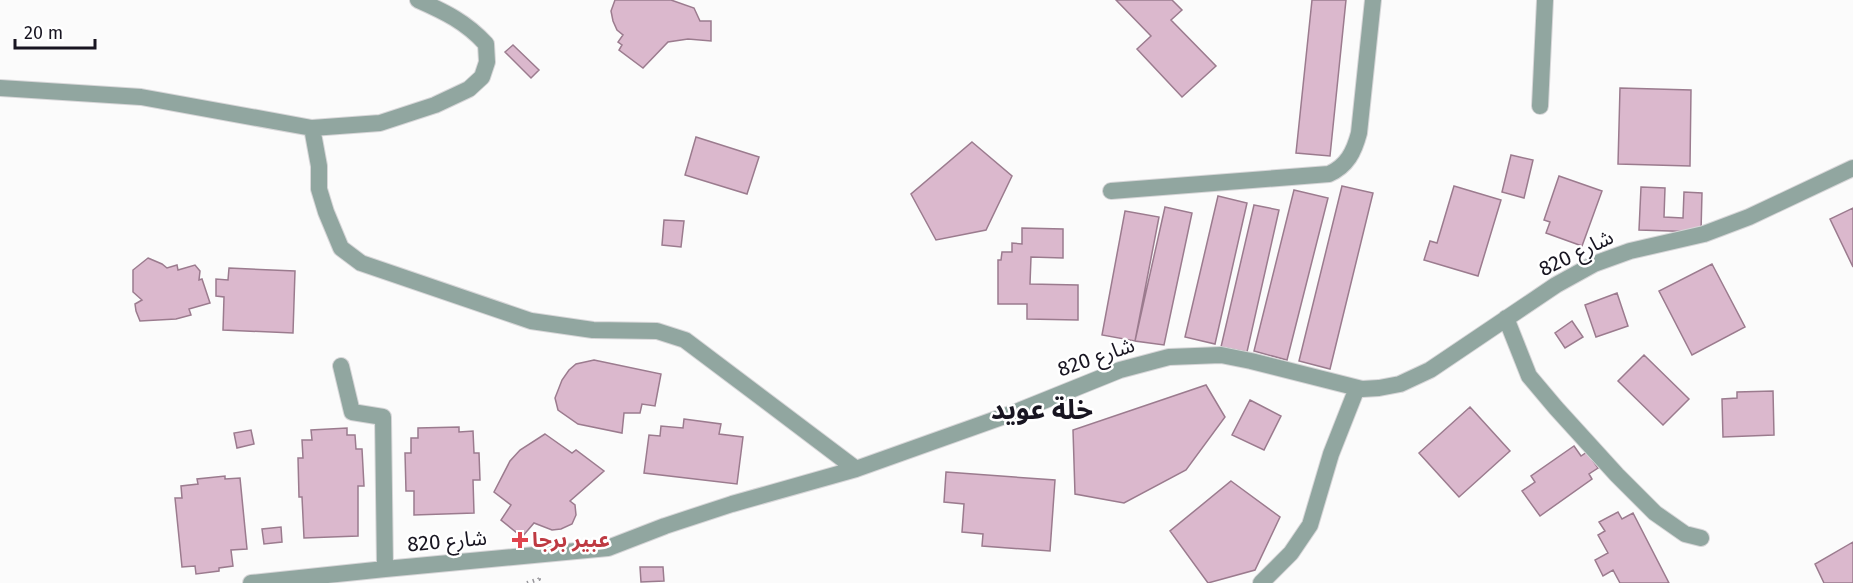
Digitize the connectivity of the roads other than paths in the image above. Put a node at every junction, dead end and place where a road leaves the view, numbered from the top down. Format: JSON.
{"nodes":[{"id":1,"x":418,"y":0,"type":"edge"},
{"id":2,"x":1373,"y":0,"type":"edge"},
{"id":3,"x":1545,"y":0,"type":"edge"},
{"id":4,"x":0,"y":88,"type":"edge"},
{"id":5,"x":1540,"y":106,"type":"dead end"},
{"id":6,"x":312,"y":128,"type":"junction"},
{"id":7,"x":1853,"y":168,"type":"edge"},
{"id":8,"x":1111,"y":190,"type":"dead end"},
{"id":9,"x":1506,"y":318,"type":"junction"},
{"id":10,"x":341,"y":366,"type":"dead end"},
{"id":11,"x":1357,"y":388,"type":"junction"},
{"id":12,"x":856,"y":469,"type":"junction"},
{"id":13,"x":1701,"y":538,"type":"dead end"},
{"id":14,"x":385,"y":569,"type":"junction"},
{"id":15,"x":251,"y":583,"type":"edge"},
{"id":16,"x":1261,"y":583,"type":"edge"}],
"edges":[{"from":1,"to":6,"type":"street"},
{"from":2,"to":8,"type":"street"},
{"from":3,"to":5,"type":"street"},
{"from":4,"to":6,"type":"street"},
{"from":6,"to":12,"type":"street"},
{"from":7,"to":9,"type":"street","name":"شارع 820"},
{"from":9,"to":11,"type":"street","name":"شارع 820"},
{"from":9,"to":13,"type":"street"},
{"from":10,"to":14,"type":"street"},
{"from":11,"to":12,"type":"street","name":"شارع 820"},
{"from":11,"to":16,"type":"street"},
{"from":12,"to":14,"type":"street","name":"شارع 820"},
{"from":14,"to":15,"type":"street","name":"شارع 820"}]}
